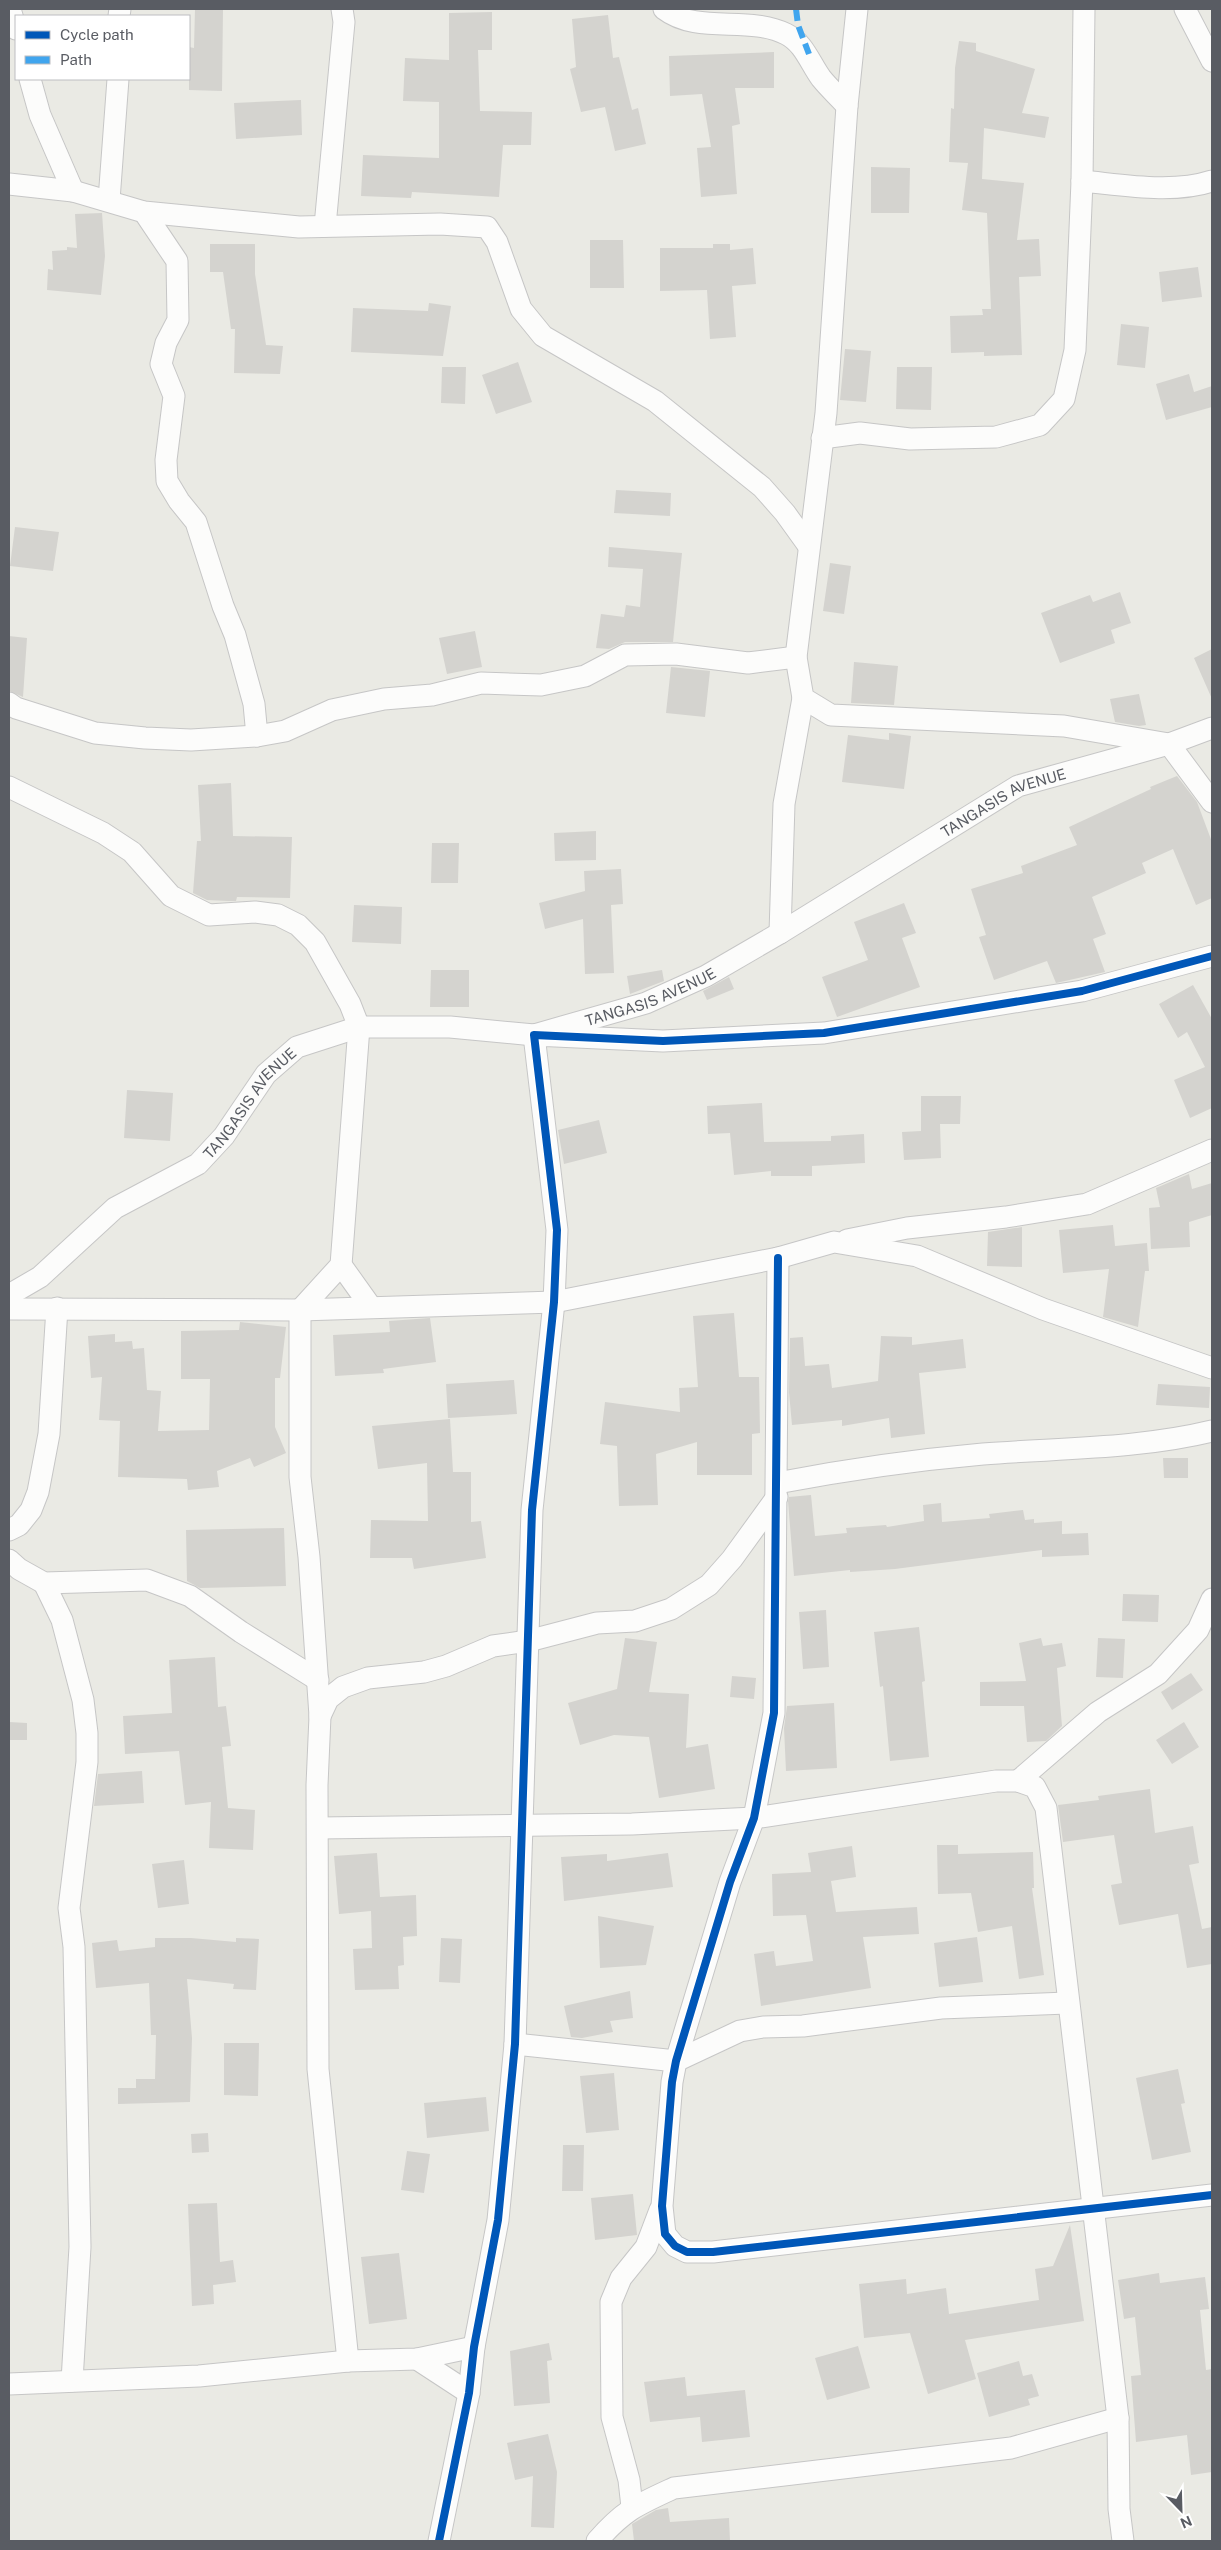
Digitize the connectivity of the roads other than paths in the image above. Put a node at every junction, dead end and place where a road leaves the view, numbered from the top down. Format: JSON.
{"nodes":[{"id":1,"x":10,"y":9,"type":"edge"},
{"id":2,"x":342,"y":9,"type":"edge"},
{"id":3,"x":664,"y":9,"type":"edge"},
{"id":4,"x":857,"y":9,"type":"edge"},
{"id":5,"x":1084,"y":9,"type":"edge"},
{"id":6,"x":1185,"y":9,"type":"edge"},
{"id":7,"x":15,"y":26,"type":"edge"},
{"id":8,"x":1212,"y":61,"type":"edge"},
{"id":9,"x":30,"y":80,"type":"edge"},
{"id":10,"x":118,"y":80,"type":"edge"},
{"id":11,"x":847,"y":106,"type":"junction"},
{"id":12,"x":1082,"y":181,"type":"junction"},
{"id":13,"x":1212,"y":181,"type":"edge"},
{"id":14,"x":9,"y":184,"type":"edge"},
{"id":15,"x":73,"y":191,"type":"junction"},
{"id":16,"x":109,"y":200,"type":"junction"},
{"id":17,"x":144,"y":212,"type":"junction"},
{"id":18,"x":325,"y":226,"type":"junction"},
{"id":19,"x":822,"y":438,"type":"junction"},
{"id":20,"x":808,"y":545,"type":"junction"},
{"id":21,"x":796,"y":657,"type":"junction"},
{"id":22,"x":803,"y":698,"type":"junction"},
{"id":23,"x":9,"y":703,"type":"edge"},
{"id":24,"x":1212,"y":728,"type":"edge"},
{"id":25,"x":257,"y":736,"type":"junction"},
{"id":26,"x":1169,"y":744,"type":"junction"},
{"id":27,"x":9,"y":787,"type":"edge"},
{"id":28,"x":1212,"y":802,"type":"edge"},
{"id":29,"x":780,"y":933,"type":"junction"},
{"id":30,"x":1212,"y":956,"type":"edge"},
{"id":31,"x":359,"y":1027,"type":"junction"},
{"id":32,"x":534,"y":1035,"type":"junction"},
{"id":33,"x":1212,"y":1150,"type":"edge"},
{"id":34,"x":834,"y":1242,"type":"junction"},
{"id":35,"x":778,"y":1258,"type":"junction"},
{"id":36,"x":341,"y":1265,"type":"junction"},
{"id":37,"x":9,"y":1295,"type":"edge"},
{"id":38,"x":554,"y":1302,"type":"junction"},
{"id":39,"x":371,"y":1307,"type":"junction"},
{"id":40,"x":58,"y":1308,"type":"junction"},
{"id":41,"x":9,"y":1309,"type":"edge"},
{"id":42,"x":300,"y":1310,"type":"junction"},
{"id":43,"x":1212,"y":1368,"type":"edge"},
{"id":44,"x":1212,"y":1430,"type":"edge"},
{"id":45,"x":777,"y":1490,"type":"junction"},
{"id":46,"x":9,"y":1530,"type":"edge"},
{"id":47,"x":9,"y":1560,"type":"edge"},
{"id":48,"x":44,"y":1583,"type":"junction"},
{"id":49,"x":1212,"y":1599,"type":"edge"},
{"id":50,"x":528,"y":1641,"type":"junction"},
{"id":51,"x":318,"y":1680,"type":"junction"},
{"id":52,"x":320,"y":1716,"type":"junction"},
{"id":53,"x":1018,"y":1781,"type":"junction"},
{"id":54,"x":754,"y":1818,"type":"junction"},
{"id":55,"x":521,"y":1826,"type":"junction"},
{"id":56,"x":319,"y":1828,"type":"junction"},
{"id":57,"x":1067,"y":2003,"type":"junction"},
{"id":58,"x":515,"y":2044,"type":"junction"},
{"id":59,"x":676,"y":2061,"type":"junction"},
{"id":60,"x":1212,"y":2195,"type":"edge"},
{"id":61,"x":662,"y":2206,"type":"junction"},
{"id":62,"x":1094,"y":2209,"type":"junction"},
{"id":63,"x":474,"y":2347,"type":"junction"},
{"id":64,"x":418,"y":2358,"type":"junction"},
{"id":65,"x":348,"y":2361,"type":"junction"},
{"id":66,"x":72,"y":2381,"type":"junction"},
{"id":67,"x":9,"y":2384,"type":"edge"},
{"id":68,"x":469,"y":2393,"type":"junction"},
{"id":69,"x":1118,"y":2418,"type":"junction"},
{"id":70,"x":632,"y":2507,"type":"junction"},
{"id":71,"x":439,"y":2541,"type":"edge"},
{"id":72,"x":597,"y":2541,"type":"edge"},
{"id":73,"x":1123,"y":2541,"type":"edge"}],
"edges":[{"from":1,"to":7,"type":"street"},
{"from":2,"to":18,"type":"street"},
{"from":3,"to":11,"type":"street"},
{"from":4,"to":11,"type":"street"},
{"from":5,"to":12,"type":"street"},
{"from":6,"to":8,"type":"street"},
{"from":9,"to":15,"type":"street"},
{"from":10,"to":16,"type":"street"},
{"from":11,"to":19,"type":"street"},
{"from":12,"to":13,"type":"street"},
{"from":12,"to":19,"type":"street"},
{"from":14,"to":15,"type":"street"},
{"from":15,"to":16,"type":"street"},
{"from":16,"to":17,"type":"street"},
{"from":17,"to":18,"type":"street"},
{"from":17,"to":25,"type":"street"},
{"from":18,"to":20,"type":"street"},
{"from":19,"to":20,"type":"street"},
{"from":20,"to":21,"type":"street"},
{"from":21,"to":22,"type":"street"},
{"from":21,"to":25,"type":"street"},
{"from":22,"to":26,"type":"street"},
{"from":22,"to":29,"type":"street"},
{"from":23,"to":25,"type":"street"},
{"from":24,"to":26,"type":"street","name":"TANGASIS AVENUE"},
{"from":26,"to":28,"type":"street"},
{"from":26,"to":29,"type":"street","name":"TANGASIS AVENUE"},
{"from":27,"to":31,"type":"street"},
{"from":29,"to":32,"type":"street","name":"TANGASIS AVENUE"},
{"from":30,"to":32,"type":"street"},
{"from":31,"to":32,"type":"street","name":"TANGASIS AVENUE"},
{"from":31,"to":36,"type":"street"},
{"from":31,"to":37,"type":"street","name":"TANGASIS AVENUE"},
{"from":32,"to":38,"type":"street"},
{"from":33,"to":34,"type":"street"},
{"from":34,"to":35,"type":"street"},
{"from":34,"to":43,"type":"street"},
{"from":35,"to":38,"type":"street"},
{"from":35,"to":45,"type":"street"},
{"from":36,"to":39,"type":"street"},
{"from":36,"to":42,"type":"street"},
{"from":38,"to":39,"type":"street"},
{"from":38,"to":50,"type":"street"},
{"from":39,"to":42,"type":"street"},
{"from":40,"to":41,"type":"street"},
{"from":40,"to":42,"type":"street"},
{"from":40,"to":46,"type":"street"},
{"from":42,"to":51,"type":"street"},
{"from":44,"to":45,"type":"street"},
{"from":45,"to":50,"type":"street"},
{"from":45,"to":54,"type":"street"},
{"from":47,"to":48,"type":"street"},
{"from":48,"to":51,"type":"street"},
{"from":48,"to":66,"type":"street"},
{"from":49,"to":53,"type":"street"},
{"from":50,"to":52,"type":"street"},
{"from":50,"to":55,"type":"street"},
{"from":51,"to":52,"type":"street"},
{"from":52,"to":56,"type":"street"},
{"from":53,"to":54,"type":"street"},
{"from":53,"to":57,"type":"street"},
{"from":54,"to":55,"type":"street"},
{"from":54,"to":59,"type":"street"},
{"from":55,"to":56,"type":"street"},
{"from":55,"to":58,"type":"street"},
{"from":56,"to":65,"type":"street"},
{"from":57,"to":59,"type":"street"},
{"from":57,"to":62,"type":"street"},
{"from":58,"to":59,"type":"street"},
{"from":58,"to":63,"type":"street"},
{"from":59,"to":61,"type":"street"},
{"from":60,"to":62,"type":"street"},
{"from":61,"to":62,"type":"street"},
{"from":61,"to":70,"type":"street"},
{"from":62,"to":69,"type":"street"},
{"from":63,"to":64,"type":"street"},
{"from":63,"to":68,"type":"street"},
{"from":64,"to":65,"type":"street"},
{"from":64,"to":68,"type":"street"},
{"from":65,"to":66,"type":"street"},
{"from":66,"to":67,"type":"street"},
{"from":68,"to":71,"type":"street"},
{"from":69,"to":70,"type":"street"},
{"from":69,"to":73,"type":"street"},
{"from":70,"to":72,"type":"street"}]}
